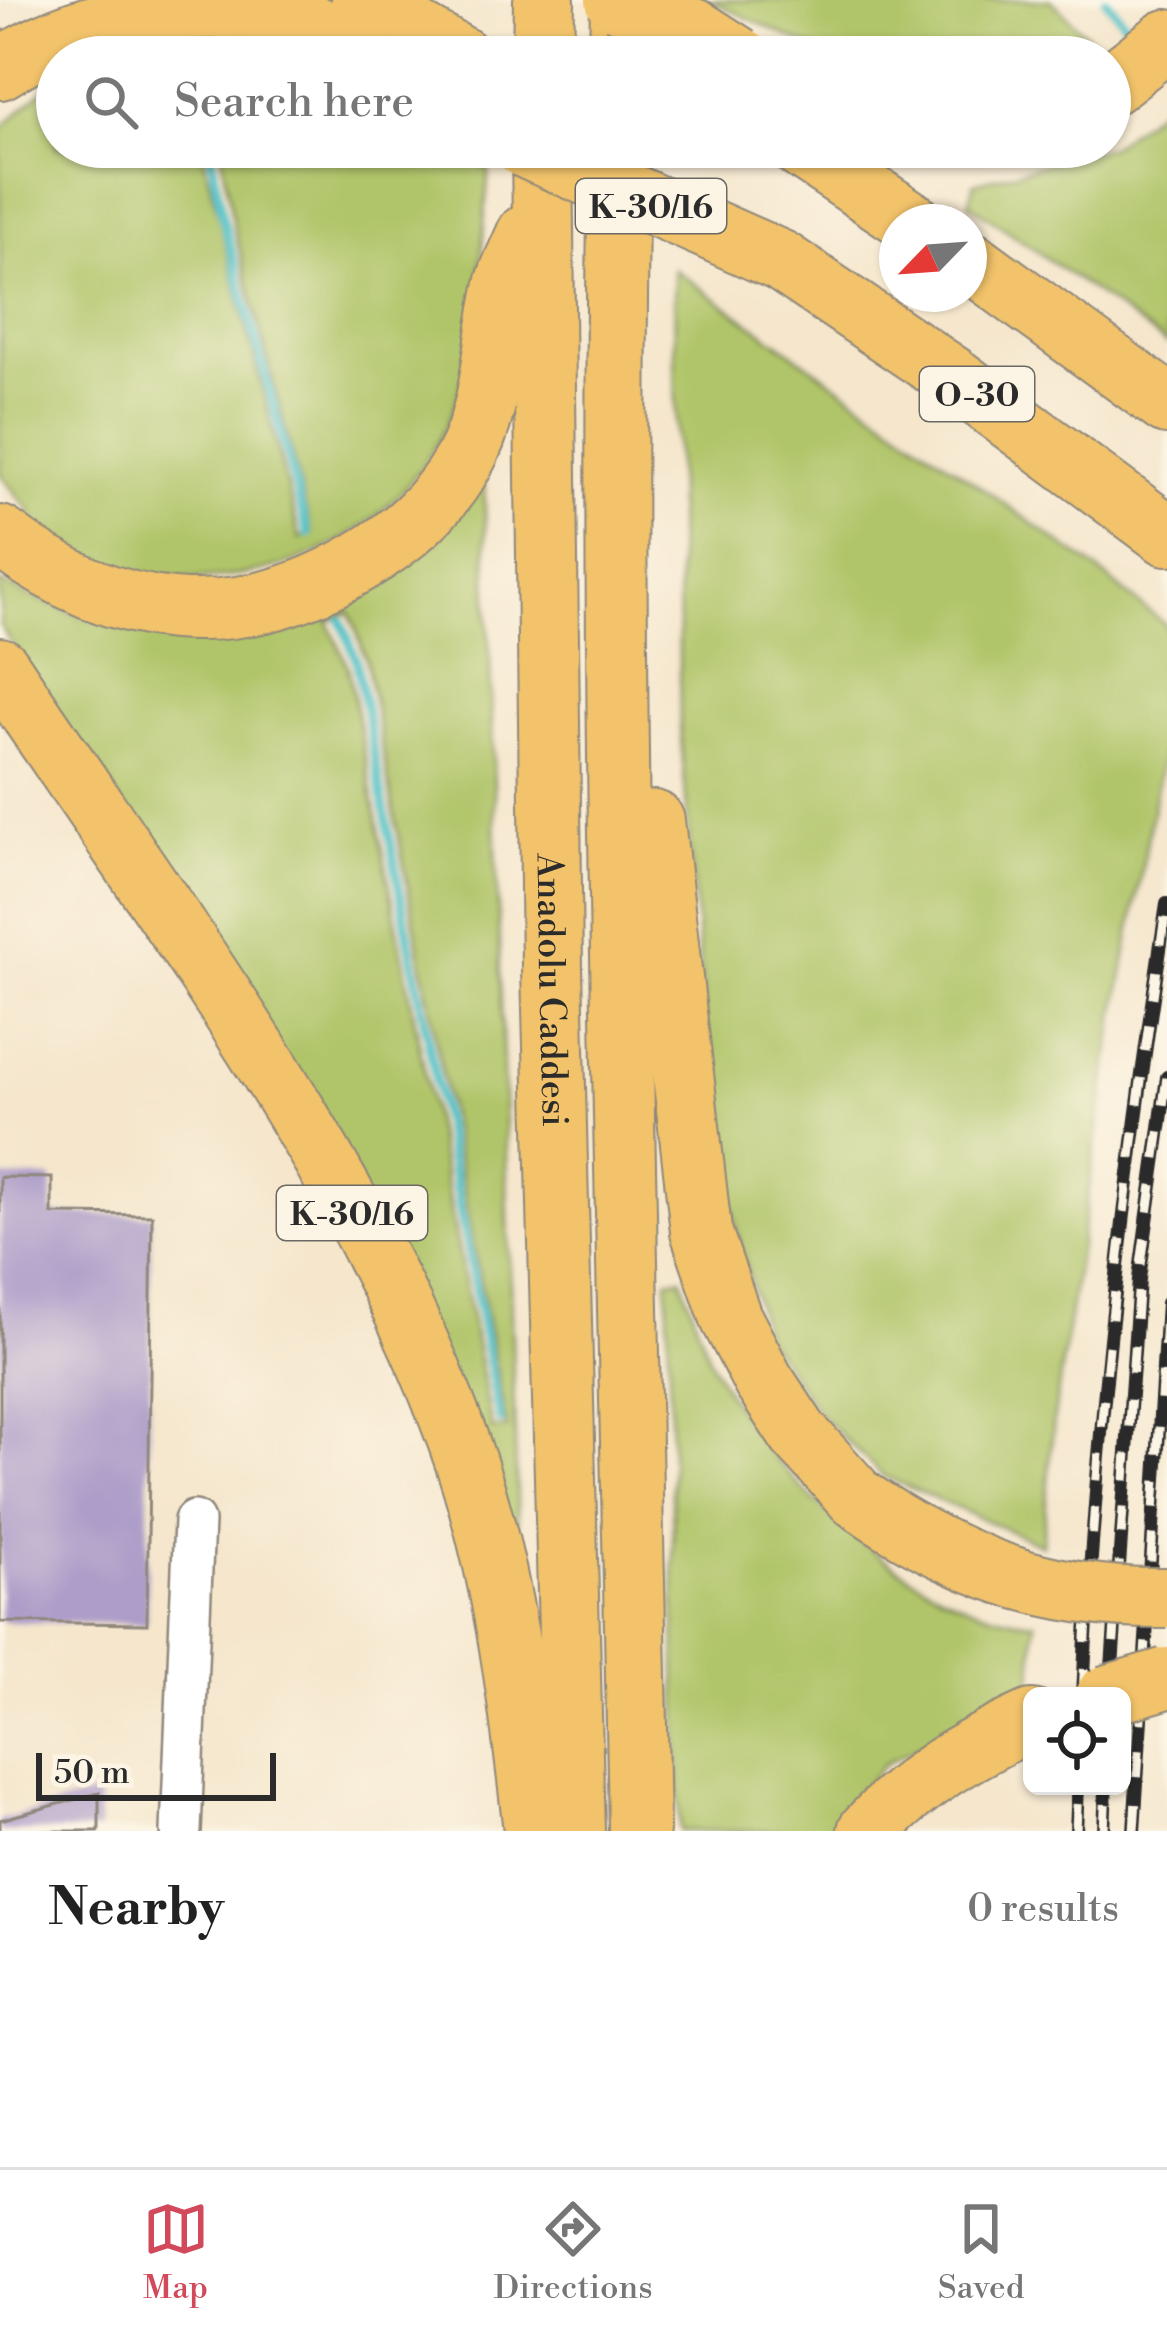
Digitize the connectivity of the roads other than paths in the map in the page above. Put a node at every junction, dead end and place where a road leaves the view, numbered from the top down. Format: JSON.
{"nodes":[{"id":1,"x":361,"y":0,"type":"edge"},
{"id":2,"x":544,"y":0,"type":"edge"},
{"id":3,"x":570,"y":0,"type":"edge"},
{"id":4,"x":619,"y":0,"type":"edge"},
{"id":5,"x":55,"y":36,"type":"edge"},
{"id":6,"x":328,"y":36,"type":"edge"},
{"id":7,"x":424,"y":36,"type":"edge"},
{"id":8,"x":543,"y":36,"type":"edge"},
{"id":9,"x":620,"y":36,"type":"edge"},
{"id":10,"x":628,"y":36,"type":"edge"},
{"id":11,"x":705,"y":36,"type":"edge"},
{"id":12,"x":1167,"y":40,"type":"edge"},
{"id":13,"x":36,"y":47,"type":"edge"},
{"id":14,"x":1131,"y":68,"type":"edge"},
{"id":15,"x":0,"y":69,"type":"edge"},
{"id":16,"x":535,"y":168,"type":"edge"},
{"id":17,"x":536,"y":168,"type":"edge"},
{"id":18,"x":544,"y":168,"type":"edge"},
{"id":19,"x":619,"y":168,"type":"edge"},
{"id":20,"x":635,"y":168,"type":"edge"},
{"id":21,"x":831,"y":168,"type":"edge"},
{"id":22,"x":885,"y":204,"type":"edge"},
{"id":23,"x":781,"y":261,"type":"junction"},
{"id":24,"x":987,"y":273,"type":"edge"},
{"id":25,"x":1167,"y":404,"type":"edge"},
{"id":26,"x":614,"y":445,"type":"junction"},
{"id":27,"x":1167,"y":535,"type":"edge"},
{"id":28,"x":0,"y":536,"type":"edge"},
{"id":29,"x":0,"y":668,"type":"edge"},
{"id":30,"x":194,"y":1521,"type":"dead end"},
{"id":31,"x":1167,"y":1598,"type":"edge"},
{"id":32,"x":1167,"y":1678,"type":"edge"},
{"id":33,"x":1131,"y":1689,"type":"edge"},
{"id":34,"x":1023,"y":1724,"type":"edge"},
{"id":35,"x":181,"y":1831,"type":"edge"},
{"id":36,"x":534,"y":1831,"type":"edge"},
{"id":37,"x":574,"y":1831,"type":"edge"},
{"id":38,"x":640,"y":1831,"type":"edge"},
{"id":39,"x":868,"y":1831,"type":"edge"}],
"edges":[{"from":1,"to":7,"type":"highway"},
{"from":2,"to":8,"type":"highway"},
{"from":3,"to":10,"type":"highway"},
{"from":4,"to":9,"type":"highway"},
{"from":4,"to":11,"type":"highway","bridge":true},
{"from":5,"to":6,"type":"highway"},
{"from":12,"to":14,"type":"highway"},
{"from":13,"to":15,"type":"highway"},
{"from":16,"to":28,"type":"highway","number":"K-30/16"},
{"from":17,"to":37,"type":"highway","name":"Anadolu Caddesi"},
{"from":18,"to":23,"type":"highway","number":"K-30/16","bridge":true},
{"from":19,"to":26,"type":"highway","name":"Anadolu Caddesi"},
{"from":20,"to":23,"type":"highway","number":"O-30","bridge":true},
{"from":21,"to":22,"type":"highway"},
{"from":23,"to":27,"type":"highway","number":"O-30"},
{"from":24,"to":25,"type":"highway","number":"O-30"},
{"from":26,"to":31,"type":"highway","bridge":true},
{"from":26,"to":38,"type":"highway","name":"Anadolu Caddesi"},
{"from":29,"to":36,"type":"highway","number":"K-30/16"},
{"from":30,"to":35,"type":"street"},
{"from":32,"to":33,"type":"highway","bridge":true},
{"from":34,"to":39,"type":"highway"}]}
